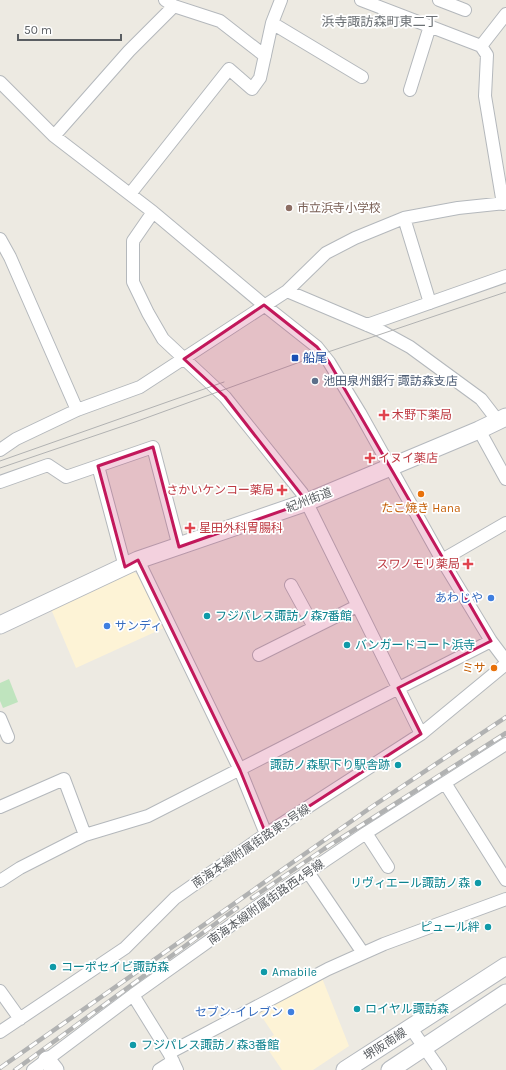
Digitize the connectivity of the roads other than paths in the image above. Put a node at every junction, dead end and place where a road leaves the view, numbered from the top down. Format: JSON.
{"nodes":[{"id":1,"x":281,"y":0,"type":"edge"},
{"id":2,"x":439,"y":0,"type":"edge"},
{"id":3,"x":366,"y":1,"type":"edge"},
{"id":4,"x":169,"y":3,"type":"edge"},
{"id":5,"x":465,"y":10,"type":"dead end"},
{"id":6,"x":506,"y":14,"type":"edge"},
{"id":7,"x":272,"y":23,"type":"junction"},
{"id":8,"x":430,"y":26,"type":"junction"},
{"id":9,"x":481,"y":46,"type":"junction"},
{"id":10,"x":265,"y":56,"type":"junction"},
{"id":11,"x":362,"y":77,"type":"dead end"},
{"id":12,"x":1,"y":85,"type":"edge"},
{"id":13,"x":410,"y":90,"type":"dead end"},
{"id":14,"x":54,"y":136,"type":"junction"},
{"id":15,"x":130,"y":194,"type":"junction"},
{"id":16,"x":504,"y":203,"type":"edge"},
{"id":17,"x":153,"y":212,"type":"junction"},
{"id":18,"x":404,"y":218,"type":"junction"},
{"id":19,"x":0,"y":239,"type":"edge"},
{"id":20,"x":506,"y":276,"type":"edge"},
{"id":21,"x":287,"y":291,"type":"junction"},
{"id":22,"x":430,"y":303,"type":"junction"},
{"id":23,"x":264,"y":306,"type":"junction"},
{"id":24,"x":367,"y":325,"type":"junction"},
{"id":25,"x":184,"y":359,"type":"junction"},
{"id":26,"x":77,"y":410,"type":"junction"},
{"id":27,"x":502,"y":419,"type":"edge"},
{"id":28,"x":479,"y":430,"type":"junction"},
{"id":29,"x":0,"y":450,"type":"edge"},
{"id":30,"x":98,"y":466,"type":"junction"},
{"id":31,"x":389,"y":467,"type":"junction"},
{"id":32,"x":506,"y":479,"type":"edge"},
{"id":33,"x":0,"y":482,"type":"edge"},
{"id":34,"x":307,"y":502,"type":"junction"},
{"id":35,"x":506,"y":523,"type":"edge"},
{"id":36,"x":179,"y":547,"type":"junction"},
{"id":37,"x":442,"y":560,"type":"junction"},
{"id":38,"x":132,"y":564,"type":"junction"},
{"id":39,"x":291,"y":585,"type":"dead end"},
{"id":40,"x":356,"y":606,"type":"junction"},
{"id":41,"x":0,"y":625,"type":"edge"},
{"id":42,"x":314,"y":627,"type":"junction"},
{"id":43,"x":492,"y":641,"type":"junction"},
{"id":44,"x":259,"y":655,"type":"dead end"},
{"id":45,"x":506,"y":661,"type":"edge"},
{"id":46,"x":506,"y":664,"type":"edge"},
{"id":47,"x":398,"y":688,"type":"junction"},
{"id":48,"x":0,"y":718,"type":"edge"},
{"id":49,"x":421,"y":734,"type":"junction"},
{"id":50,"x":8,"y":737,"type":"dead end"},
{"id":51,"x":506,"y":744,"type":"edge"},
{"id":52,"x":240,"y":770,"type":"junction"},
{"id":53,"x":445,"y":783,"type":"junction"},
{"id":54,"x":0,"y":806,"type":"edge"},
{"id":55,"x":366,"y":833,"type":"junction"},
{"id":56,"x":266,"y":834,"type":"junction"},
{"id":57,"x":85,"y":835,"type":"junction"},
{"id":58,"x":388,"y":867,"type":"dead end"},
{"id":59,"x":308,"y":872,"type":"junction"},
{"id":60,"x":506,"y":880,"type":"edge"},
{"id":61,"x":0,"y":881,"type":"edge"},
{"id":62,"x":506,"y":898,"type":"edge"},
{"id":63,"x":363,"y":954,"type":"junction"},
{"id":64,"x":506,"y":966,"type":"edge"},
{"id":65,"x":0,"y":991,"type":"edge"},
{"id":66,"x":506,"y":993,"type":"edge"},
{"id":67,"x":133,"y":995,"type":"junction"},
{"id":68,"x":20,"y":1019,"type":"junction"},
{"id":69,"x":410,"y":1028,"type":"junction"},
{"id":70,"x":0,"y":1032,"type":"edge"},
{"id":71,"x":424,"y":1047,"type":"junction"},
{"id":72,"x":173,"y":1061,"type":"edge"},
{"id":73,"x":51,"y":1065,"type":"edge"},
{"id":74,"x":33,"y":1070,"type":"edge"},
{"id":75,"x":159,"y":1070,"type":"edge"},
{"id":76,"x":345,"y":1070,"type":"edge"},
{"id":77,"x":390,"y":1070,"type":"edge"},
{"id":78,"x":440,"y":1070,"type":"edge"}],
"edges":[{"from":1,"to":7,"type":"street"},
{"from":2,"to":5,"type":"street"},
{"from":3,"to":8,"type":"street"},
{"from":4,"to":10,"type":"street"},
{"from":4,"to":14,"type":"street"},
{"from":6,"to":9,"type":"street"},
{"from":7,"to":10,"type":"street"},
{"from":7,"to":11,"type":"street"},
{"from":8,"to":9,"type":"street"},
{"from":8,"to":13,"type":"street"},
{"from":9,"to":16,"type":"street"},
{"from":10,"to":15,"type":"street"},
{"from":12,"to":14,"type":"street"},
{"from":14,"to":15,"type":"street"},
{"from":15,"to":17,"type":"street"},
{"from":16,"to":18,"type":"street"},
{"from":17,"to":23,"type":"street"},
{"from":17,"to":25,"type":"street"},
{"from":18,"to":21,"type":"street"},
{"from":18,"to":22,"type":"street"},
{"from":19,"to":26,"type":"street"},
{"from":20,"to":22,"type":"street"},
{"from":21,"to":23,"type":"street"},
{"from":21,"to":24,"type":"street"},
{"from":22,"to":24,"type":"street"},
{"from":23,"to":25,"type":"street"},
{"from":23,"to":31,"type":"street"},
{"from":24,"to":27,"type":"street"},
{"from":25,"to":26,"type":"street"},
{"from":25,"to":34,"type":"street"},
{"from":26,"to":29,"type":"street"},
{"from":27,"to":28,"type":"street","name":"紀州街道"},
{"from":28,"to":31,"type":"street","name":"紀州街道"},
{"from":28,"to":32,"type":"street"},
{"from":30,"to":33,"type":"street"},
{"from":30,"to":36,"type":"street"},
{"from":30,"to":38,"type":"street"},
{"from":31,"to":34,"type":"street","name":"紀州街道"},
{"from":31,"to":37,"type":"street"},
{"from":34,"to":36,"type":"street","name":"紀州街道"},
{"from":34,"to":40,"type":"street"},
{"from":35,"to":37,"type":"street"},
{"from":36,"to":38,"type":"street","name":"紀州街道"},
{"from":37,"to":43,"type":"street"},
{"from":38,"to":41,"type":"street","name":"紀州街道"},
{"from":38,"to":52,"type":"street"},
{"from":39,"to":42,"type":"street"},
{"from":40,"to":42,"type":"street"},
{"from":40,"to":47,"type":"street"},
{"from":42,"to":44,"type":"street"},
{"from":43,"to":45,"type":"street"},
{"from":43,"to":47,"type":"street"},
{"from":46,"to":49,"type":"street","name":"南海本線附属街路東3号線"},
{"from":47,"to":49,"type":"street"},
{"from":47,"to":52,"type":"street"},
{"from":48,"to":50,"type":"street"},
{"from":49,"to":56,"type":"street","name":"南海本線附属街路東3号線"},
{"from":51,"to":53,"type":"street","name":"南海本線附属街路西4号線"},
{"from":52,"to":56,"type":"street"},
{"from":52,"to":57,"type":"street"},
{"from":53,"to":55,"type":"street","name":"南海本線附属街路西4号線"},
{"from":53,"to":60,"type":"street"},
{"from":54,"to":57,"type":"street"},
{"from":55,"to":58,"type":"street"},
{"from":55,"to":59,"type":"street","name":"南海本線附属街路西4号線"},
{"from":56,"to":68,"type":"street","name":"南海本線附属街路東3号線"},
{"from":57,"to":61,"type":"street"},
{"from":59,"to":63,"type":"street"},
{"from":59,"to":67,"type":"street","name":"南海本線附属街路西4号線"},
{"from":62,"to":63,"type":"street"},
{"from":63,"to":72,"type":"street"},
{"from":64,"to":69,"type":"street","name":"堺阪南線"},
{"from":65,"to":68,"type":"street"},
{"from":66,"to":71,"type":"street","name":"堺阪南線"},
{"from":67,"to":72,"type":"street"},
{"from":67,"to":73,"type":"street","name":"南海本線附属街路西4号線"},
{"from":68,"to":70,"type":"street","name":"南海本線附属街路東3号線"},
{"from":69,"to":71,"type":"street"},
{"from":69,"to":76,"type":"street","name":"堺阪南線"},
{"from":71,"to":77,"type":"street","name":"堺阪南線"},
{"from":71,"to":78,"type":"street"},
{"from":72,"to":75,"type":"street"},
{"from":73,"to":74,"type":"street","name":"南海本線附属街路西4号線"}]}
